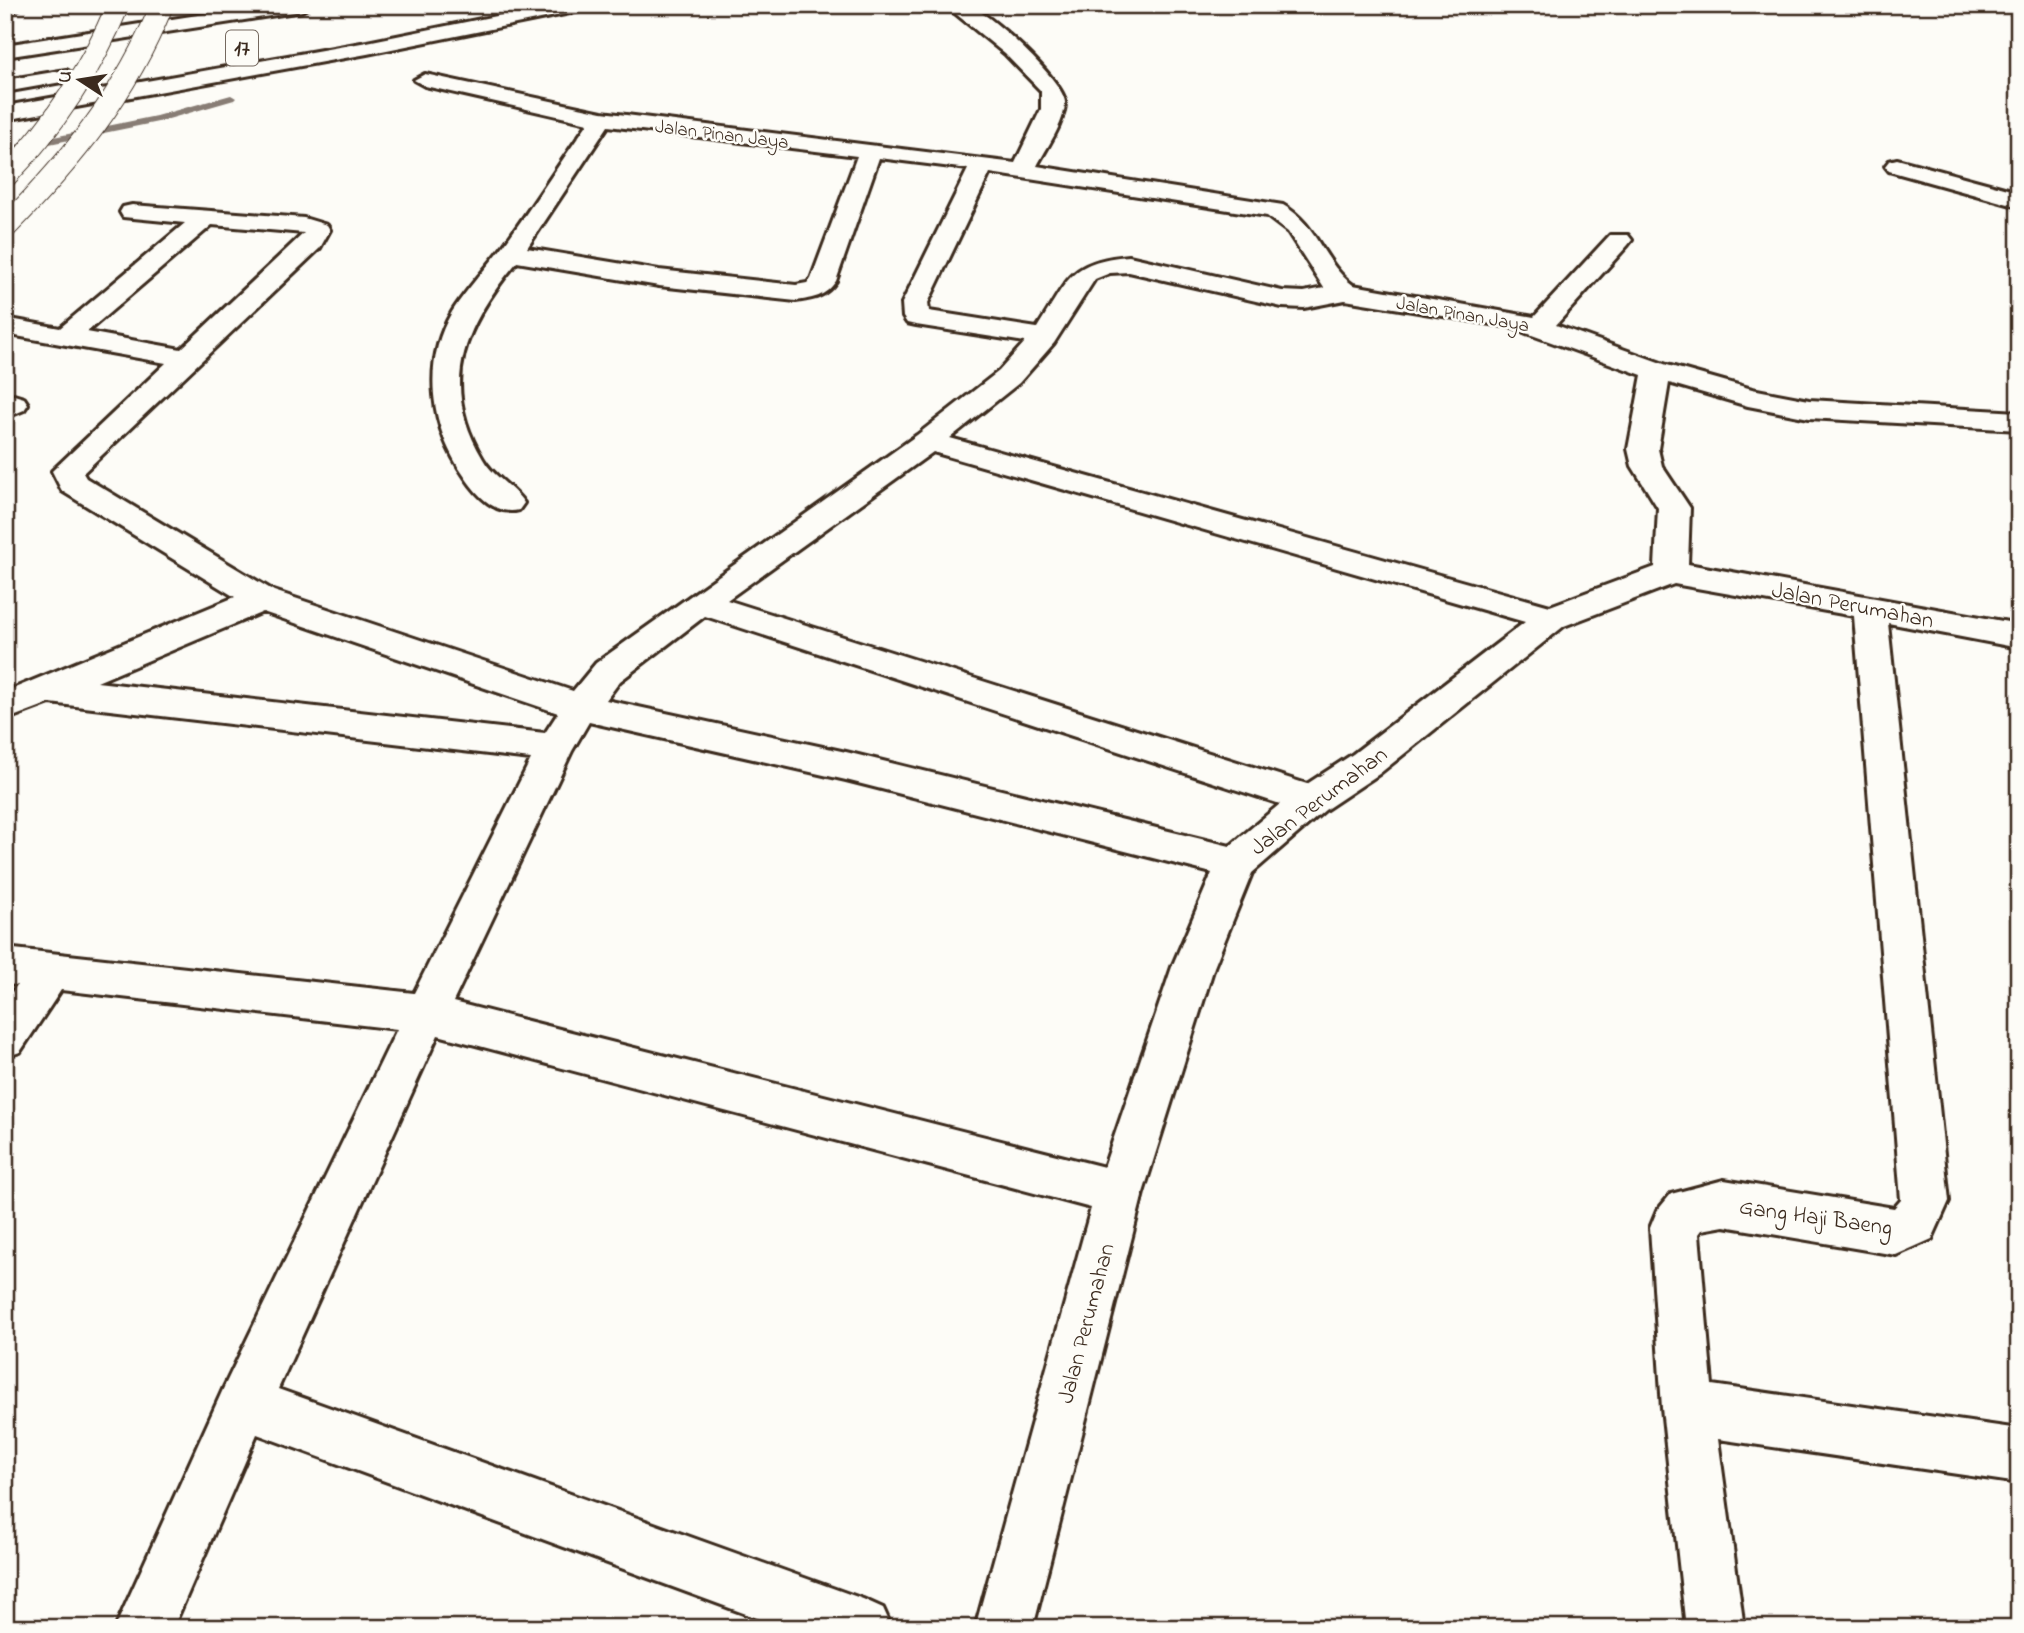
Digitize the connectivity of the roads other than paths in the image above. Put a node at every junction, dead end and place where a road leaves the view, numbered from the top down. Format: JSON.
{"nodes":[{"id":1,"x":15,"y":5,"type":"edge"},
{"id":2,"x":118,"y":5,"type":"edge"},
{"id":3,"x":162,"y":5,"type":"edge"},
{"id":4,"x":302,"y":5,"type":"edge"},
{"id":5,"x":479,"y":5,"type":"edge"},
{"id":6,"x":580,"y":5,"type":"edge"},
{"id":7,"x":954,"y":5,"type":"edge"},
{"id":8,"x":5,"y":9,"type":"edge"},
{"id":9,"x":428,"y":15,"type":"dead end"},
{"id":10,"x":5,"y":51,"type":"edge"},
{"id":11,"x":153,"y":62,"type":"dead end"},
{"id":12,"x":425,"y":80,"type":"dead end"},
{"id":13,"x":5,"y":86,"type":"edge"},
{"id":14,"x":5,"y":114,"type":"edge"},
{"id":15,"x":602,"y":119,"type":"junction"},
{"id":16,"x":870,"y":150,"type":"junction"},
{"id":17,"x":982,"y":165,"type":"junction"},
{"id":18,"x":1897,"y":166,"type":"dead end"},
{"id":19,"x":1023,"y":171,"type":"junction"},
{"id":20,"x":5,"y":177,"type":"edge"},
{"id":21,"x":2019,"y":200,"type":"edge"},
{"id":22,"x":132,"y":212,"type":"dead end"},
{"id":23,"x":206,"y":218,"type":"junction"},
{"id":24,"x":5,"y":228,"type":"edge"},
{"id":25,"x":1619,"y":240,"type":"dead end"},
{"id":26,"x":511,"y":253,"type":"junction"},
{"id":27,"x":1345,"y":292,"type":"junction"},
{"id":28,"x":6,"y":326,"type":"edge"},
{"id":29,"x":1540,"y":327,"type":"junction"},
{"id":30,"x":65,"y":337,"type":"junction"},
{"id":31,"x":1044,"y":337,"type":"junction"},
{"id":32,"x":188,"y":359,"type":"junction"},
{"id":33,"x":1657,"y":371,"type":"junction"},
{"id":34,"x":2019,"y":421,"type":"edge"},
{"id":35,"x":928,"y":441,"type":"junction"},
{"id":36,"x":508,"y":503,"type":"dead end"},
{"id":37,"x":1671,"y":573,"type":"junction"},
{"id":38,"x":262,"y":599,"type":"junction"},
{"id":39,"x":700,"y":603,"type":"junction"},
{"id":40,"x":1870,"y":607,"type":"junction"},
{"id":41,"x":1552,"y":618,"type":"junction"},
{"id":42,"x":2019,"y":636,"type":"edge"},
{"id":43,"x":42,"y":689,"type":"junction"},
{"id":44,"x":5,"y":706,"type":"edge"},
{"id":45,"x":580,"y":707,"type":"junction"},
{"id":46,"x":555,"y":748,"type":"junction"},
{"id":47,"x":1312,"y":800,"type":"junction"},
{"id":48,"x":1236,"y":863,"type":"junction"},
{"id":49,"x":5,"y":966,"type":"edge"},
{"id":50,"x":52,"y":969,"type":"junction"},
{"id":51,"x":424,"y":1013,"type":"junction"},
{"id":52,"x":5,"y":1038,"type":"edge"},
{"id":53,"x":1119,"y":1193,"type":"junction"},
{"id":54,"x":243,"y":1403,"type":"junction"},
{"id":55,"x":1688,"y":1408,"type":"junction"},
{"id":56,"x":2019,"y":1457,"type":"edge"},
{"id":57,"x":144,"y":1628,"type":"edge"},
{"id":58,"x":863,"y":1628,"type":"edge"},
{"id":59,"x":1004,"y":1628,"type":"edge"},
{"id":60,"x":1715,"y":1628,"type":"edge"}],
"edges":[{"from":1,"to":8,"type":"main road"},
{"from":2,"to":20,"type":"main road","bridge":true},
{"from":3,"to":24,"type":"main road","bridge":true},
{"from":4,"to":10,"type":"main road","number":"17"},
{"from":5,"to":9,"type":"main road"},
{"from":6,"to":14,"type":"main road"},
{"from":7,"to":19,"type":"main road"},
{"from":11,"to":13,"type":"main road"},
{"from":12,"to":15,"type":"main road","name":"Jalan Pinan Jaya"},
{"from":15,"to":16,"type":"main road","name":"Jalan Pinan Jaya"},
{"from":15,"to":26,"type":"main road"},
{"from":16,"to":17,"type":"main road","name":"Jalan Pinan Jaya"},
{"from":16,"to":26,"type":"main road"},
{"from":17,"to":19,"type":"main road","name":"Jalan Pinan Jaya"},
{"from":17,"to":31,"type":"main road"},
{"from":18,"to":21,"type":"main road"},
{"from":19,"to":27,"type":"main road","name":"Jalan Pinan Jaya"},
{"from":22,"to":23,"type":"main road"},
{"from":23,"to":30,"type":"main road"},
{"from":23,"to":32,"type":"main road"},
{"from":25,"to":29,"type":"main road"},
{"from":26,"to":36,"type":"main road"},
{"from":27,"to":29,"type":"main road","name":"Jalan Pinan Jaya"},
{"from":27,"to":31,"type":"main road"},
{"from":28,"to":30,"type":"main road"},
{"from":29,"to":33,"type":"main road","name":"Jalan Pinan Jaya"},
{"from":30,"to":32,"type":"main road"},
{"from":31,"to":35,"type":"main road"},
{"from":32,"to":38,"type":"main road"},
{"from":33,"to":34,"type":"main road","name":"Jalan Pinan Jaya"},
{"from":33,"to":37,"type":"main road"},
{"from":35,"to":39,"type":"main road"},
{"from":35,"to":41,"type":"main road"},
{"from":37,"to":40,"type":"main road","name":"Jalan Perumahan"},
{"from":37,"to":41,"type":"main road","name":"Jalan Perumahan"},
{"from":38,"to":43,"type":"main road"},
{"from":38,"to":45,"type":"main road"},
{"from":39,"to":45,"type":"main road"},
{"from":39,"to":47,"type":"main road"},
{"from":40,"to":42,"type":"main road","name":"Jalan Perumahan"},
{"from":40,"to":55,"type":"main road","name":"Gang Haji Baeng"},
{"from":41,"to":47,"type":"main road","name":"Jalan Perumahan"},
{"from":43,"to":44,"type":"main road"},
{"from":43,"to":46,"type":"main road"},
{"from":45,"to":46,"type":"main road"},
{"from":45,"to":48,"type":"main road"},
{"from":46,"to":51,"type":"main road"},
{"from":47,"to":48,"type":"main road","name":"Jalan Perumahan"},
{"from":48,"to":53,"type":"main road","name":"Jalan Perumahan"},
{"from":49,"to":50,"type":"main road"},
{"from":50,"to":51,"type":"main road"},
{"from":50,"to":52,"type":"main road"},
{"from":51,"to":53,"type":"main road"},
{"from":51,"to":54,"type":"main road"},
{"from":53,"to":59,"type":"main road","name":"Jalan Perumahan"},
{"from":54,"to":57,"type":"main road"},
{"from":54,"to":58,"type":"main road"},
{"from":55,"to":56,"type":"main road"},
{"from":55,"to":60,"type":"main road","name":"Gang Haji Baeng"}]}
